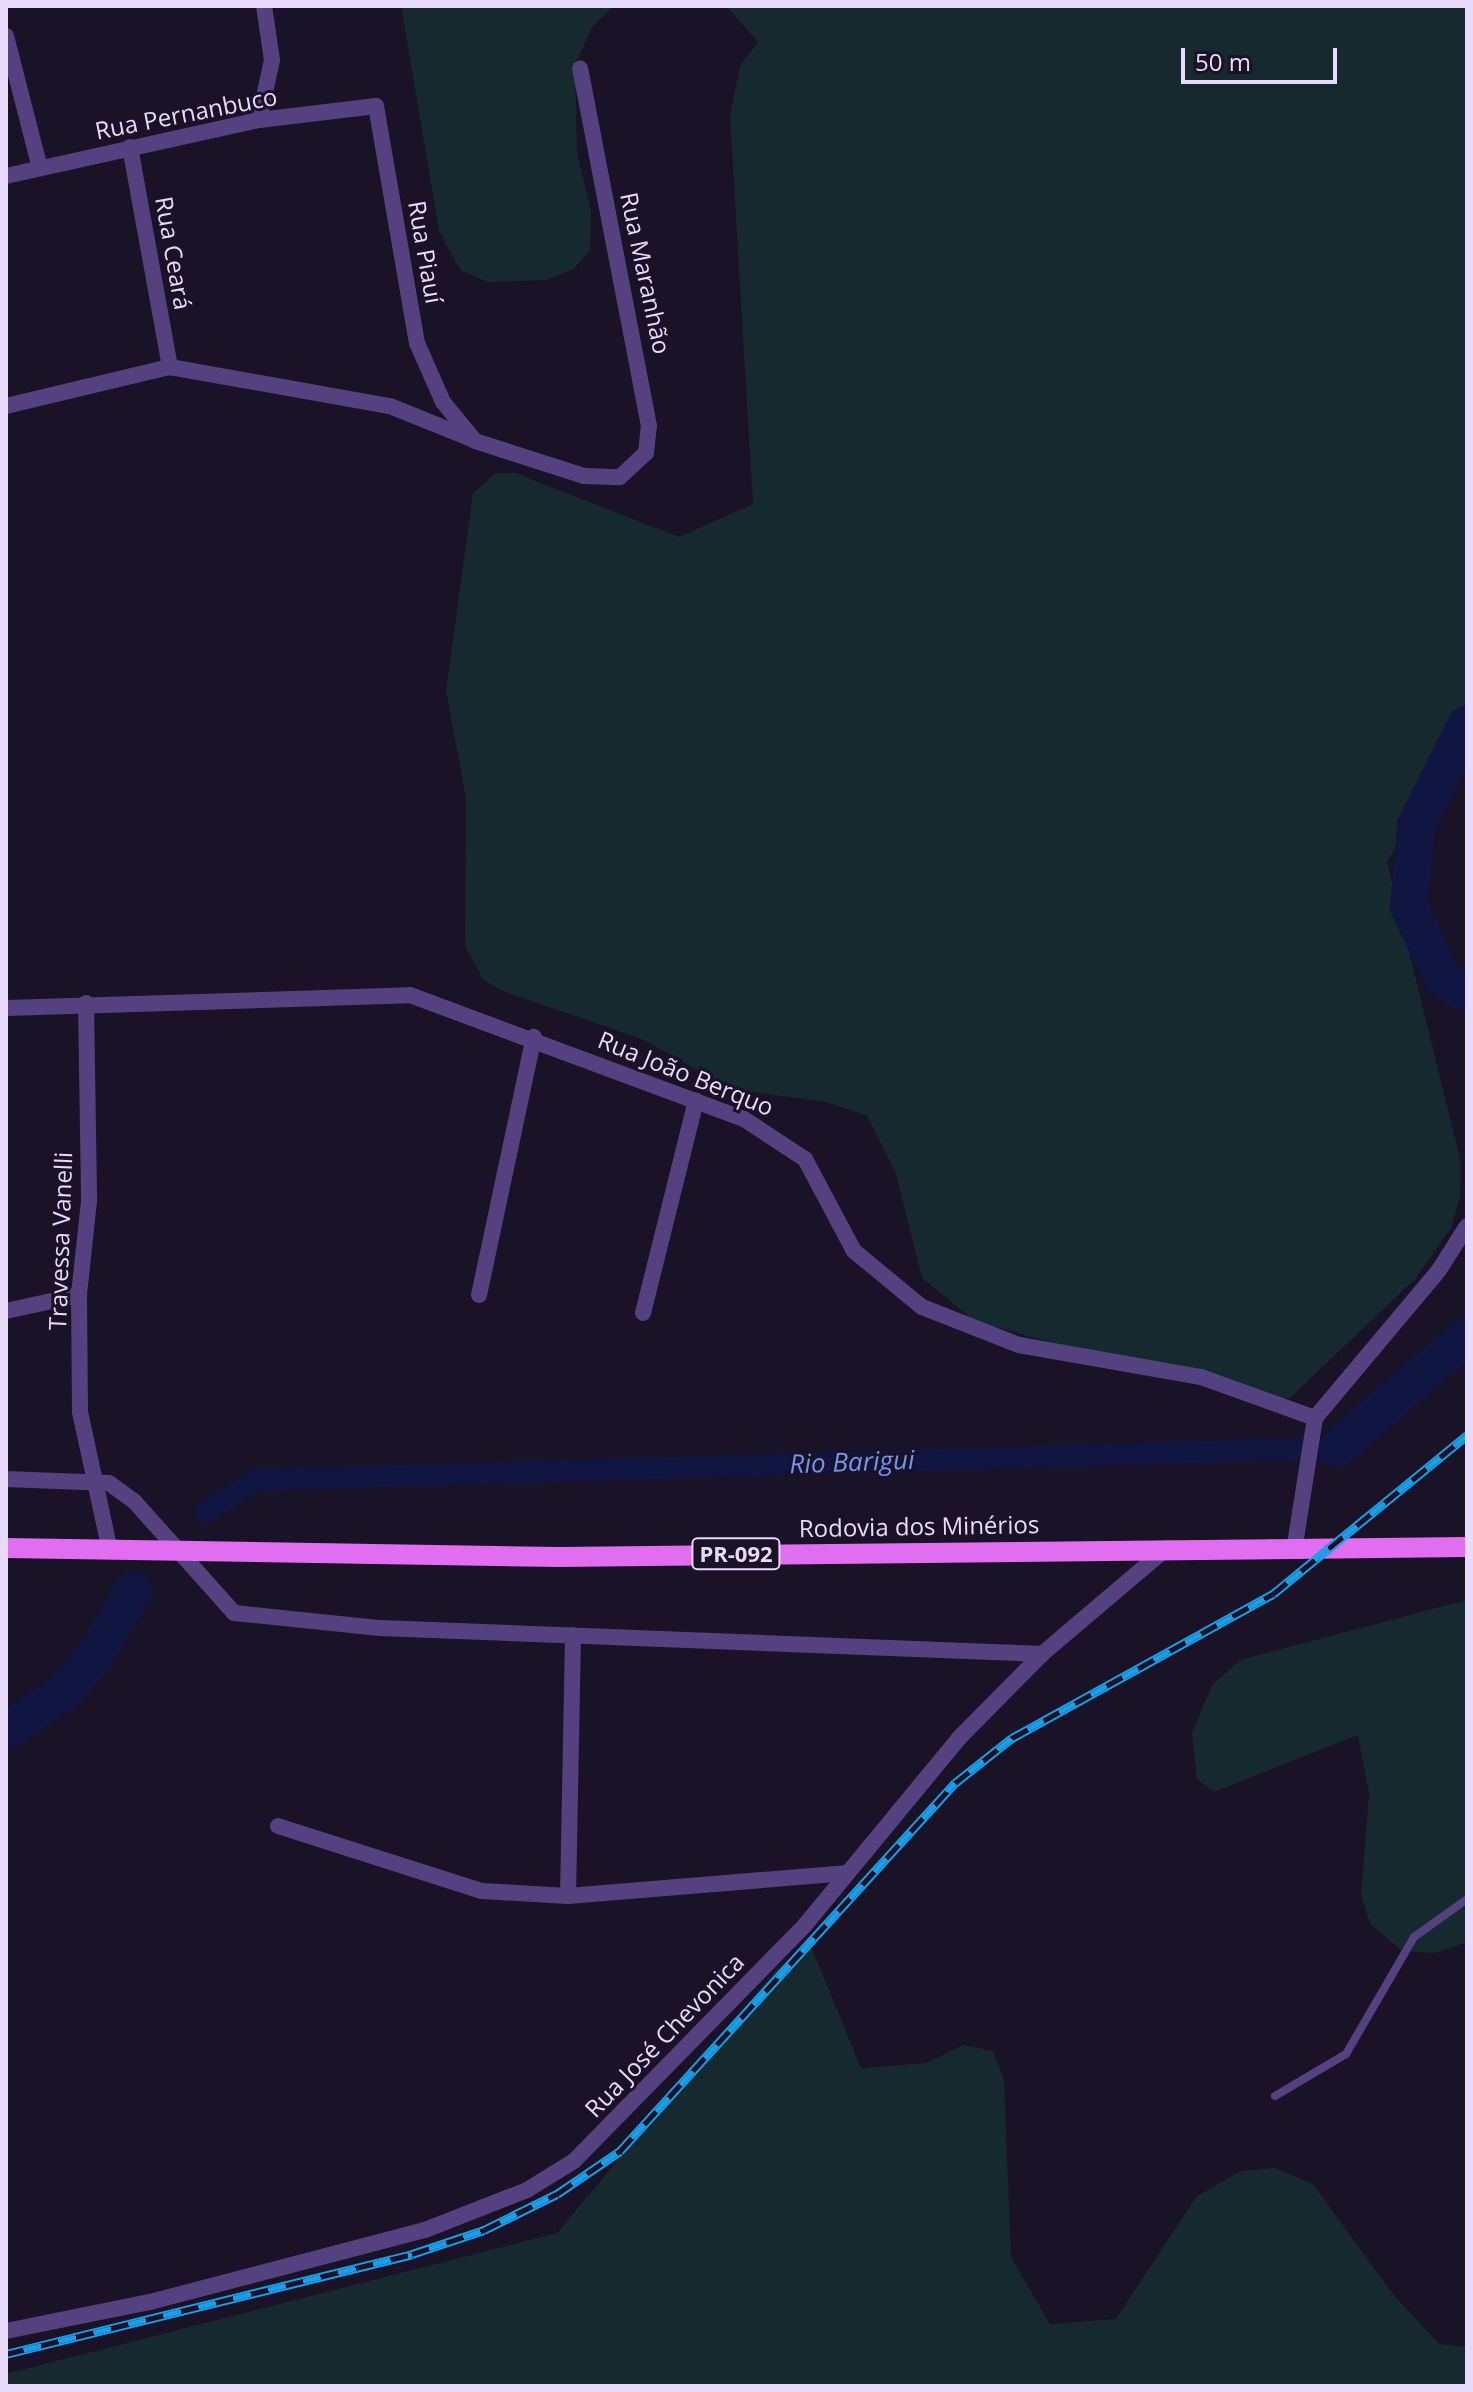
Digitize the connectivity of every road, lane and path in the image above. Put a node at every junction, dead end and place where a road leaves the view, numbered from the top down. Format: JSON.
{"nodes":[{"id":1,"x":264,"y":6,"type":"edge"},
{"id":2,"x":6,"y":36,"type":"edge"},
{"id":3,"x":580,"y":69,"type":"dead end"},
{"id":4,"x":376,"y":106,"type":"joint"},
{"id":5,"x":259,"y":120,"type":"junction"},
{"id":6,"x":130,"y":147,"type":"junction"},
{"id":7,"x":40,"y":168,"type":"junction"},
{"id":8,"x":6,"y":176,"type":"edge"},
{"id":9,"x":170,"y":367,"type":"junction"},
{"id":10,"x":6,"y":406,"type":"edge"},
{"id":11,"x":475,"y":441,"type":"junction"},
{"id":12,"x":86,"y":1003,"type":"junction"},
{"id":13,"x":6,"y":1008,"type":"edge"},
{"id":14,"x":534,"y":1037,"type":"junction"},
{"id":15,"x":696,"y":1101,"type":"junction"},
{"id":16,"x":1467,"y":1226,"type":"edge"},
{"id":17,"x":79,"y":1295,"type":"junction"},
{"id":18,"x":479,"y":1295,"type":"dead end"},
{"id":19,"x":6,"y":1311,"type":"edge"},
{"id":20,"x":643,"y":1313,"type":"dead end"},
{"id":21,"x":1315,"y":1418,"type":"junction"},
{"id":22,"x":6,"y":1479,"type":"edge"},
{"id":23,"x":90,"y":1480,"type":"junction"},
{"id":24,"x":1467,"y":1547,"type":"edge"},
{"id":25,"x":6,"y":1548,"type":"edge"},
{"id":26,"x":1167,"y":1548,"type":"junction"},
{"id":27,"x":180,"y":1550,"type":"junction"},
{"id":28,"x":110,"y":1551,"type":"junction"},
{"id":29,"x":1294,"y":1551,"type":"junction"},
{"id":30,"x":573,"y":1635,"type":"junction"},
{"id":31,"x":1042,"y":1654,"type":"junction"},
{"id":32,"x":278,"y":1826,"type":"dead end"},
{"id":33,"x":846,"y":1873,"type":"junction"},
{"id":34,"x":568,"y":1896,"type":"junction"},
{"id":35,"x":1467,"y":1899,"type":"edge"},
{"id":36,"x":1275,"y":2096,"type":"dead end"},
{"id":37,"x":6,"y":2331,"type":"edge"}],
"edges":[{"from":1,"to":5,"type":"street"},
{"from":2,"to":7,"type":"street"},
{"from":3,"to":11,"type":"street","name":"Rua Maranhão"},
{"from":4,"to":5,"type":"street","name":"Rua Pernanbuco"},
{"from":4,"to":11,"type":"street","name":"Rua Piauí"},
{"from":5,"to":6,"type":"street","name":"Rua Pernanbuco"},
{"from":6,"to":7,"type":"street","name":"Rua Pernanbuco"},
{"from":6,"to":9,"type":"street","name":"Rua Ceará"},
{"from":7,"to":8,"type":"street","name":"Rua Pernanbuco"},
{"from":9,"to":10,"type":"street"},
{"from":9,"to":11,"type":"street"},
{"from":12,"to":13,"type":"street","name":"Rua João Berquo"},
{"from":12,"to":14,"type":"street","name":"Rua João Berquo"},
{"from":12,"to":17,"type":"street","name":"Travessa Vanelli"},
{"from":14,"to":15,"type":"street","name":"Rua João Berquo"},
{"from":14,"to":18,"type":"street"},
{"from":15,"to":20,"type":"street"},
{"from":15,"to":21,"type":"street","name":"Rua João Berquo"},
{"from":16,"to":21,"type":"street"},
{"from":17,"to":19,"type":"street"},
{"from":17,"to":23,"type":"street","name":"Travessa Vanelli"},
{"from":21,"to":29,"type":"street"},
{"from":22,"to":23,"type":"street"},
{"from":23,"to":27,"type":"street"},
{"from":23,"to":28,"type":"street","name":"Travessa Vanelli"},
{"from":24,"to":29,"type":"main road","name":"Rodovia dos Minérios","number":"PR-092"},
{"from":25,"to":28,"type":"main road","name":"Rodovia dos Minérios","number":"PR-092"},
{"from":26,"to":27,"type":"main road","name":"Rodovia dos Minérios","number":"PR-092"},
{"from":26,"to":29,"type":"main road","name":"Rodovia dos Minérios","number":"PR-092"},
{"from":26,"to":31,"type":"street","name":"Rua José Chevonica"},
{"from":27,"to":28,"type":"main road","name":"Rodovia dos Minérios","number":"PR-092"},
{"from":27,"to":30,"type":"street"},
{"from":30,"to":31,"type":"street"},
{"from":30,"to":34,"type":"street"},
{"from":31,"to":33,"type":"street","name":"Rua José Chevonica"},
{"from":32,"to":34,"type":"street"},
{"from":33,"to":34,"type":"street"},
{"from":33,"to":37,"type":"street","name":"Rua José Chevonica"},
{"from":35,"to":36,"type":"lane"}]}
